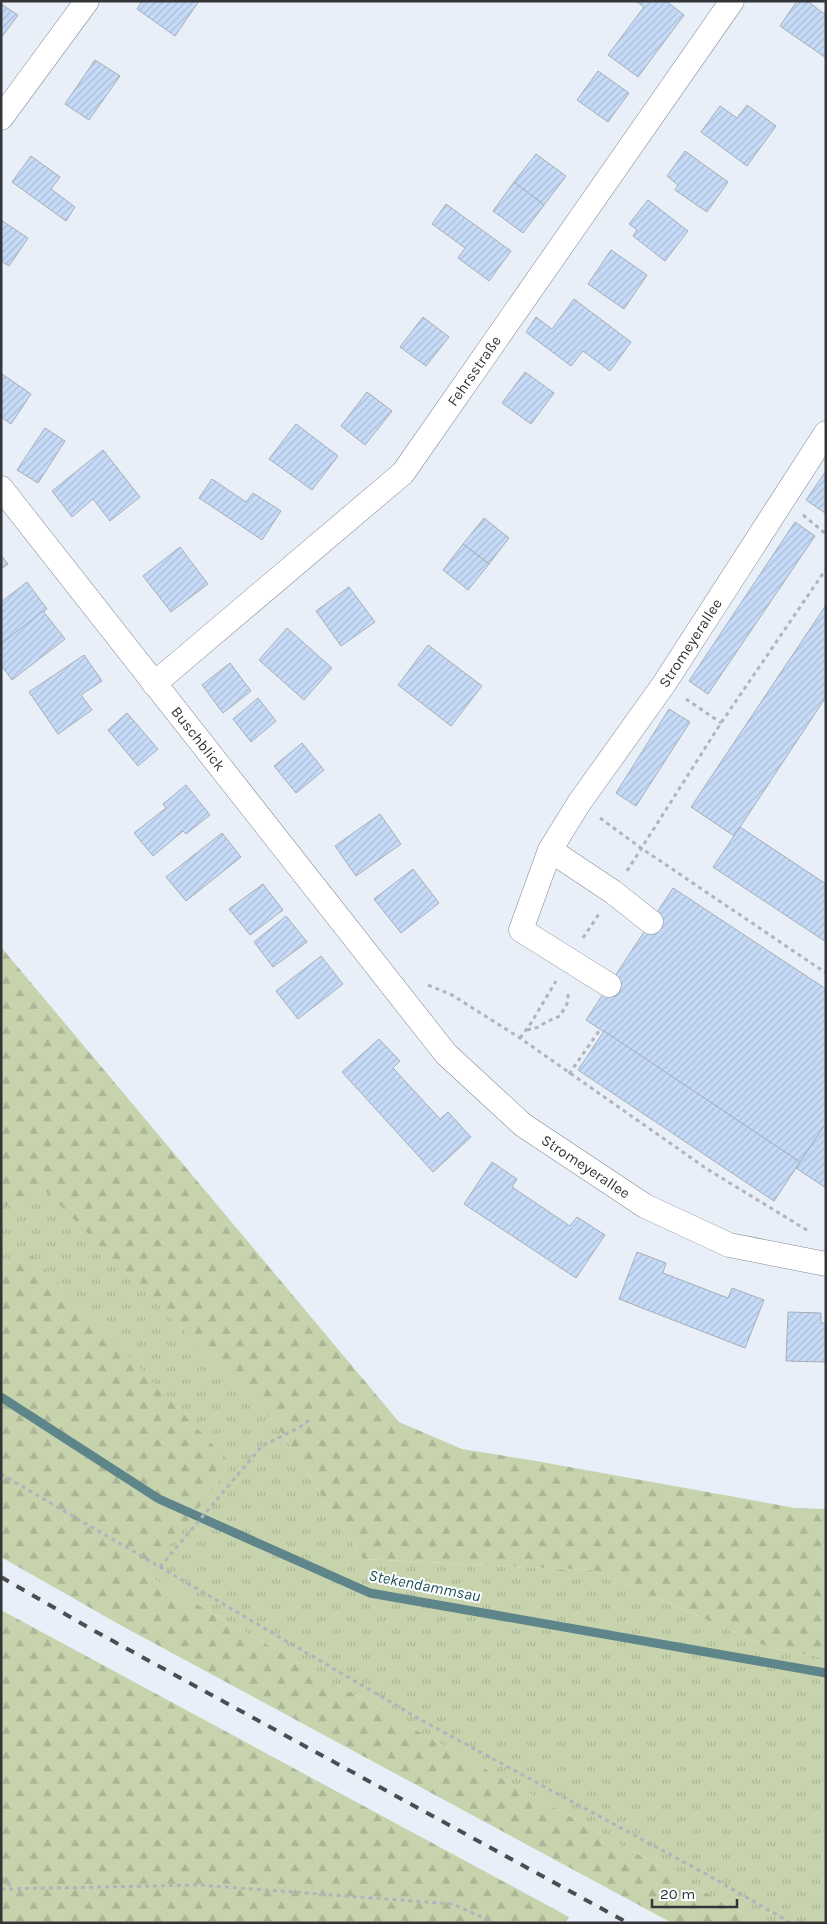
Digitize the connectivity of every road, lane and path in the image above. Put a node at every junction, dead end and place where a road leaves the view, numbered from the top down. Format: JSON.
{"nodes":[{"id":1,"x":87,"y":1,"type":"edge"},
{"id":2,"x":732,"y":1,"type":"edge"},
{"id":3,"x":1,"y":118,"type":"edge"},
{"id":4,"x":826,"y":433,"type":"edge"},
{"id":5,"x":1,"y":488,"type":"edge"},
{"id":6,"x":826,"y":569,"type":"edge"},
{"id":7,"x":154,"y":684,"type":"junction"},
{"id":8,"x":664,"y":684,"type":"junction"},
{"id":9,"x":721,"y":723,"type":"junction"},
{"id":10,"x":580,"y":803,"type":"junction"},
{"id":11,"x":641,"y":848,"type":"junction"},
{"id":12,"x":550,"y":850,"type":"junction"},
{"id":13,"x":614,"y":892,"type":"junction"},
{"id":14,"x":651,"y":922,"type":"dead end"},
{"id":15,"x":564,"y":967,"type":"junction"},
{"id":16,"x":826,"y":973,"type":"edge"},
{"id":17,"x":427,"y":985,"type":"dead end"},
{"id":18,"x":609,"y":985,"type":"dead end"},
{"id":19,"x":395,"y":989,"type":"joint"},
{"id":20,"x":526,"y":1030,"type":"junction"},
{"id":21,"x":599,"y":1031,"type":"dead end"},
{"id":22,"x":520,"y":1038,"type":"junction"},
{"id":23,"x":569,"y":1074,"type":"junction"},
{"id":24,"x":817,"y":1237,"type":"dead end"},
{"id":25,"x":826,"y":1264,"type":"edge"},
{"id":26,"x":312,"y":1418,"type":"dead end"},
{"id":27,"x":1,"y":1474,"type":"edge"},
{"id":28,"x":160,"y":1567,"type":"junction"},
{"id":29,"x":1,"y":1878,"type":"edge"},
{"id":30,"x":1,"y":1889,"type":"edge"},
{"id":31,"x":14,"y":1889,"type":"junction"},
{"id":32,"x":495,"y":1923,"type":"edge"},
{"id":33,"x":791,"y":1923,"type":"edge"}],
"edges":[{"from":1,"to":3,"type":"street"},
{"from":2,"to":7,"type":"street","name":"Fehrsstraße"},
{"from":4,"to":8,"type":"street","name":"Stromeyerallee"},
{"from":5,"to":7,"type":"street","name":"Buschblick"},
{"from":6,"to":9,"type":"path"},
{"from":7,"to":19,"type":"street","name":"Buschblick"},
{"from":8,"to":9,"type":"path"},
{"from":8,"to":10,"type":"street","name":"Stromeyerallee"},
{"from":9,"to":11,"type":"path"},
{"from":10,"to":11,"type":"path"},
{"from":10,"to":12,"type":"street","name":"Stromeyerallee"},
{"from":11,"to":13,"type":"path"},
{"from":11,"to":16,"type":"path"},
{"from":12,"to":13,"type":"street"},
{"from":12,"to":15,"type":"street","name":"Stromeyerallee"},
{"from":13,"to":14,"type":"street"},
{"from":13,"to":15,"type":"path"},
{"from":15,"to":18,"type":"street","name":"Stromeyerallee"},
{"from":15,"to":20,"type":"path"},
{"from":15,"to":20,"type":"path"},
{"from":17,"to":22,"type":"path"},
{"from":19,"to":25,"type":"street","name":"Stromeyerallee"},
{"from":20,"to":22,"type":"path"},
{"from":21,"to":23,"type":"path"},
{"from":22,"to":23,"type":"path"},
{"from":23,"to":24,"type":"path"},
{"from":26,"to":28,"type":"path"},
{"from":27,"to":28,"type":"path"},
{"from":28,"to":33,"type":"path"},
{"from":29,"to":31,"type":"path"},
{"from":30,"to":31,"type":"path"},
{"from":31,"to":32,"type":"path"}]}
